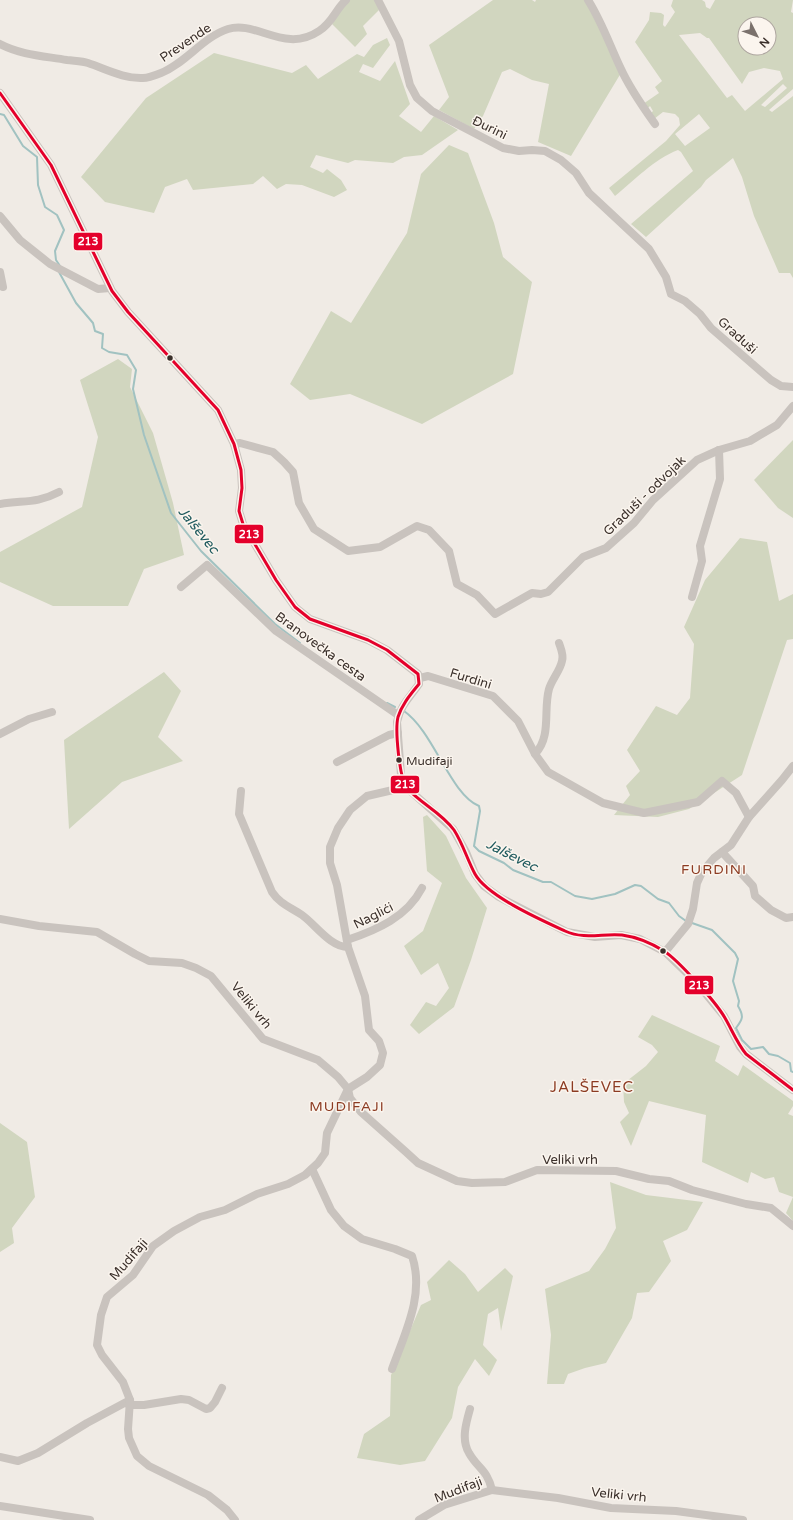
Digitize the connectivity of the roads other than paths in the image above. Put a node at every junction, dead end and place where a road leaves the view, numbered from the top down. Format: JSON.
{"nodes":[{"id":1,"x":346,"y":0,"type":"edge"},
{"id":2,"x":378,"y":0,"type":"edge"},
{"id":3,"x":588,"y":0,"type":"edge"},
{"id":4,"x":0,"y":44,"type":"edge"},
{"id":5,"x":0,"y":93,"type":"edge"},
{"id":6,"x":655,"y":124,"type":"dead end"},
{"id":7,"x":0,"y":216,"type":"edge"},
{"id":8,"x":0,"y":272,"type":"edge"},
{"id":9,"x":3,"y":286,"type":"dead end"},
{"id":10,"x":110,"y":288,"type":"junction"},
{"id":11,"x":671,"y":294,"type":"joint"},
{"id":12,"x":793,"y":387,"type":"edge"},
{"id":13,"x":793,"y":406,"type":"edge"},
{"id":14,"x":234,"y":444,"type":"junction"},
{"id":15,"x":719,"y":450,"type":"junction"},
{"id":16,"x":59,"y":492,"type":"dead end"},
{"id":17,"x":0,"y":504,"type":"edge"},
{"id":18,"x":181,"y":587,"type":"dead end"},
{"id":19,"x":692,"y":597,"type":"dead end"},
{"id":20,"x":560,"y":643,"type":"dead end"},
{"id":21,"x":420,"y":678,"type":"junction"},
{"id":22,"x":400,"y":711,"type":"junction"},
{"id":23,"x":52,"y":712,"type":"dead end"},
{"id":24,"x":398,"y":733,"type":"junction"},
{"id":25,"x":0,"y":734,"type":"edge"},
{"id":26,"x":535,"y":754,"type":"junction"},
{"id":27,"x":337,"y":762,"type":"dead end"},
{"id":28,"x":793,"y":766,"type":"edge"},
{"id":29,"x":406,"y":787,"type":"junction"},
{"id":30,"x":241,"y":791,"type":"dead end"},
{"id":31,"x":749,"y":818,"type":"junction"},
{"id":32,"x":722,"y":852,"type":"junction"},
{"id":33,"x":422,"y":888,"type":"dead end"},
{"id":34,"x":793,"y":917,"type":"edge"},
{"id":35,"x":0,"y":919,"type":"edge"},
{"id":36,"x":347,"y":944,"type":"junction"},
{"id":37,"x":665,"y":952,"type":"junction"},
{"id":38,"x":348,"y":1089,"type":"junction"},
{"id":39,"x":793,"y":1090,"type":"edge"},
{"id":40,"x":312,"y":1169,"type":"junction"},
{"id":41,"x":793,"y":1226,"type":"edge"},
{"id":42,"x":392,"y":1369,"type":"dead end"},
{"id":43,"x":222,"y":1388,"type":"dead end"},
{"id":44,"x":130,"y":1402,"type":"junction"},
{"id":45,"x":470,"y":1409,"type":"dead end"},
{"id":46,"x":0,"y":1457,"type":"edge"},
{"id":47,"x":492,"y":1490,"type":"junction"},
{"id":48,"x":0,"y":1506,"type":"edge"},
{"id":49,"x":90,"y":1520,"type":"edge"},
{"id":50,"x":235,"y":1520,"type":"edge"},
{"id":51,"x":419,"y":1520,"type":"edge"},
{"id":52,"x":743,"y":1520,"type":"edge"}],
"edges":[{"from":1,"to":4,"type":"street","name":"Prevende"},
{"from":2,"to":11,"type":"street","name":"Đurini"},
{"from":3,"to":6,"type":"street"},
{"from":5,"to":10,"type":"street","name":"Branovečka cesta"},
{"from":7,"to":10,"type":"street"},
{"from":8,"to":9,"type":"street"},
{"from":10,"to":14,"type":"street","name":"Branovečka cesta"},
{"from":11,"to":12,"type":"street","name":"Graduši"},
{"from":13,"to":15,"type":"street","name":"Graduši - odvojak"},
{"from":14,"to":15,"type":"street","name":"Graduši - odvojak"},
{"from":14,"to":21,"type":"street","name":"Branovečka cesta"},
{"from":15,"to":19,"type":"street"},
{"from":16,"to":17,"type":"street"},
{"from":18,"to":22,"type":"street","name":"Branovečka cesta"},
{"from":20,"to":26,"type":"street"},
{"from":21,"to":22,"type":"street"},
{"from":21,"to":26,"type":"street","name":"Furdini"},
{"from":22,"to":24,"type":"street"},
{"from":23,"to":25,"type":"street"},
{"from":24,"to":27,"type":"street"},
{"from":24,"to":29,"type":"street"},
{"from":26,"to":31,"type":"street","name":"Furdini"},
{"from":28,"to":31,"type":"street"},
{"from":29,"to":36,"type":"street"},
{"from":29,"to":37,"type":"street"},
{"from":30,"to":36,"type":"street"},
{"from":31,"to":32,"type":"street"},
{"from":32,"to":34,"type":"street"},
{"from":32,"to":37,"type":"street"},
{"from":33,"to":36,"type":"street","name":"Naglići"},
{"from":35,"to":38,"type":"street","name":"Veliki vrh"},
{"from":36,"to":38,"type":"street"},
{"from":37,"to":39,"type":"street"},
{"from":38,"to":40,"type":"street","name":"Mudifaji"},
{"from":38,"to":41,"type":"street","name":"Veliki vrh"},
{"from":40,"to":42,"type":"street"},
{"from":40,"to":44,"type":"street","name":"Mudifaji"},
{"from":43,"to":44,"type":"street"},
{"from":44,"to":46,"type":"street"},
{"from":44,"to":50,"type":"street","name":"Mudifaji"},
{"from":45,"to":47,"type":"street","name":"Mudifaji"},
{"from":47,"to":51,"type":"street","name":"Mudifaji"},
{"from":47,"to":52,"type":"street","name":"Veliki vrh"},
{"from":48,"to":49,"type":"street"}]}
